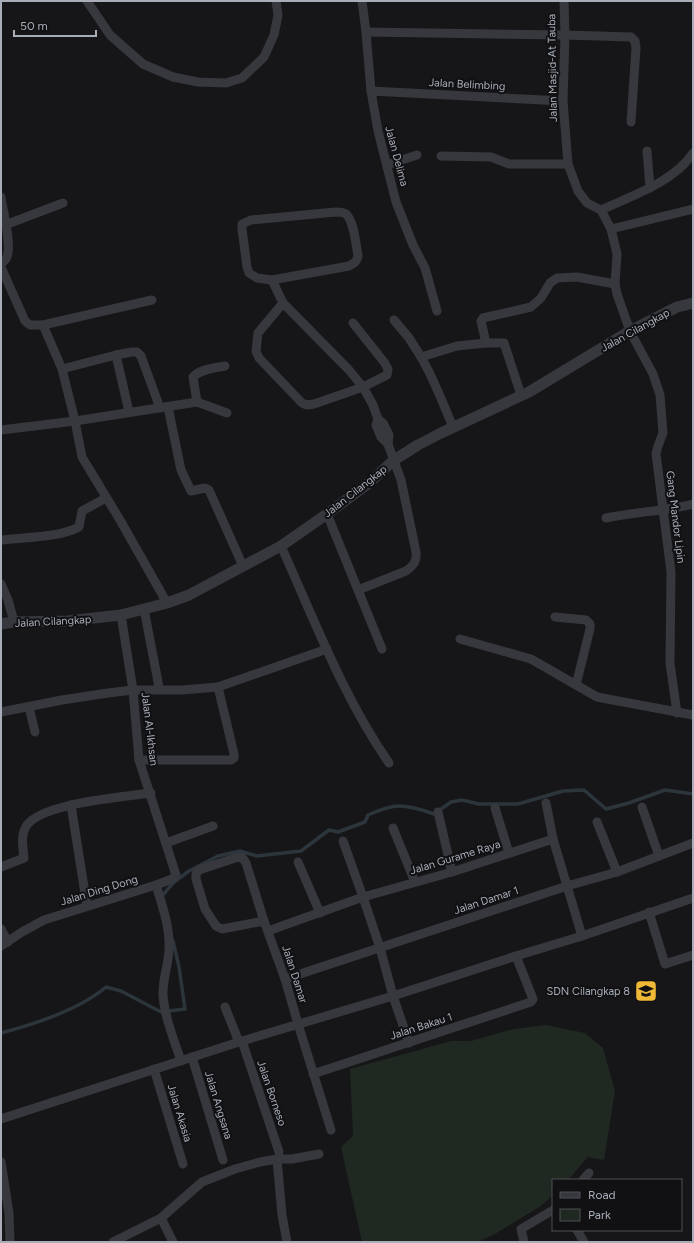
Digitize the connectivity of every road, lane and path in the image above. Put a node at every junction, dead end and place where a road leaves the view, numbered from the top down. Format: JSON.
{"nodes":[{"id":1,"x":87,"y":1,"type":"edge"},
{"id":2,"x":276,"y":1,"type":"edge"},
{"id":3,"x":362,"y":1,"type":"edge"},
{"id":4,"x":564,"y":1,"type":"edge"},
{"id":5,"x":366,"y":32,"type":"junction"},
{"id":6,"x":565,"y":35,"type":"junction"},
{"id":7,"x":370,"y":91,"type":"junction"},
{"id":8,"x":563,"y":101,"type":"junction"},
{"id":9,"x":631,"y":122,"type":"dead end"},
{"id":10,"x":647,"y":151,"type":"dead end"},
{"id":11,"x":416,"y":155,"type":"dead end"},
{"id":12,"x":441,"y":156,"type":"dead end"},
{"id":13,"x":692,"y":157,"type":"edge"},
{"id":14,"x":568,"y":164,"type":"junction"},
{"id":15,"x":387,"y":165,"type":"junction"},
{"id":16,"x":650,"y":188,"type":"junction"},
{"id":17,"x":1,"y":197,"type":"edge"},
{"id":18,"x":63,"y":203,"type":"dead end"},
{"id":19,"x":693,"y":209,"type":"edge"},
{"id":20,"x":601,"y":210,"type":"junction"},
{"id":21,"x":5,"y":225,"type":"junction"},
{"id":22,"x":611,"y":229,"type":"junction"},
{"id":23,"x":1,"y":266,"type":"edge"},
{"id":24,"x":272,"y":280,"type":"junction"},
{"id":25,"x":615,"y":284,"type":"junction"},
{"id":26,"x":152,"y":300,"type":"dead end"},
{"id":27,"x":283,"y":303,"type":"junction"},
{"id":28,"x":693,"y":303,"type":"edge"},
{"id":29,"x":437,"y":311,"type":"dead end"},
{"id":30,"x":394,"y":320,"type":"dead end"},
{"id":31,"x":352,"y":323,"type":"dead end"},
{"id":32,"x":43,"y":325,"type":"junction"},
{"id":33,"x":630,"y":331,"type":"junction"},
{"id":34,"x":486,"y":343,"type":"junction"},
{"id":35,"x":116,"y":355,"type":"junction"},
{"id":36,"x":421,"y":358,"type":"junction"},
{"id":37,"x":225,"y":366,"type":"dead end"},
{"id":38,"x":62,"y":369,"type":"junction"},
{"id":39,"x":363,"y":387,"type":"junction"},
{"id":40,"x":521,"y":395,"type":"junction"},
{"id":41,"x":198,"y":402,"type":"junction"},
{"id":42,"x":164,"y":407,"type":"junction"},
{"id":43,"x":129,"y":412,"type":"junction"},
{"id":44,"x":227,"y":413,"type":"dead end"},
{"id":45,"x":75,"y":421,"type":"junction"},
{"id":46,"x":453,"y":427,"type":"junction"},
{"id":47,"x":1,"y":430,"type":"edge"},
{"id":48,"x":394,"y":460,"type":"junction"},
{"id":49,"x":106,"y":498,"type":"junction"},
{"id":50,"x":693,"y":504,"type":"edge"},
{"id":51,"x":663,"y":510,"type":"junction"},
{"id":52,"x":327,"y":514,"type":"junction"},
{"id":53,"x":606,"y":518,"type":"dead end"},
{"id":54,"x":1,"y":540,"type":"edge"},
{"id":55,"x":280,"y":546,"type":"junction"},
{"id":56,"x":243,"y":566,"type":"junction"},
{"id":57,"x":1,"y":584,"type":"edge"},
{"id":58,"x":358,"y":590,"type":"junction"},
{"id":59,"x":167,"y":603,"type":"junction"},
{"id":60,"x":144,"y":609,"type":"junction"},
{"id":61,"x":121,"y":615,"type":"junction"},
{"id":62,"x":555,"y":616,"type":"dead end"},
{"id":63,"x":14,"y":622,"type":"junction"},
{"id":64,"x":1,"y":624,"type":"edge"},
{"id":65,"x":460,"y":639,"type":"dead end"},
{"id":66,"x":327,"y":649,"type":"junction"},
{"id":67,"x":382,"y":649,"type":"dead end"},
{"id":68,"x":576,"y":685,"type":"junction"},
{"id":69,"x":159,"y":687,"type":"dead end"},
{"id":70,"x":218,"y":687,"type":"junction"},
{"id":71,"x":133,"y":690,"type":"junction"},
{"id":72,"x":29,"y":707,"type":"junction"},
{"id":73,"x":1,"y":712,"type":"edge"},
{"id":74,"x":678,"y":713,"type":"junction"},
{"id":75,"x":693,"y":715,"type":"edge"},
{"id":76,"x":34,"y":732,"type":"dead end"},
{"id":77,"x":140,"y":760,"type":"junction"},
{"id":78,"x":389,"y":763,"type":"dead end"},
{"id":79,"x":151,"y":794,"type":"junction"},
{"id":80,"x":546,"y":803,"type":"dead end"},
{"id":81,"x":71,"y":804,"type":"junction"},
{"id":82,"x":642,"y":807,"type":"dead end"},
{"id":83,"x":495,"y":808,"type":"dead end"},
{"id":84,"x":438,"y":812,"type":"dead end"},
{"id":85,"x":597,"y":822,"type":"dead end"},
{"id":86,"x":213,"y":826,"type":"dead end"},
{"id":87,"x":393,"y":828,"type":"dead end"},
{"id":88,"x":553,"y":839,"type":"junction"},
{"id":89,"x":343,"y":841,"type":"dead end"},
{"id":90,"x":166,"y":843,"type":"junction"},
{"id":91,"x":693,"y":843,"type":"edge"},
{"id":92,"x":509,"y":854,"type":"junction"},
{"id":93,"x":659,"y":856,"type":"junction"},
{"id":94,"x":298,"y":862,"type":"dead end"},
{"id":95,"x":1,"y":867,"type":"edge"},
{"id":96,"x":452,"y":872,"type":"junction"},
{"id":97,"x":617,"y":872,"type":"junction"},
{"id":98,"x":415,"y":882,"type":"junction"},
{"id":99,"x":156,"y":885,"type":"junction"},
{"id":100,"x":567,"y":886,"type":"junction"},
{"id":101,"x":363,"y":897,"type":"junction"},
{"id":102,"x":693,"y":898,"type":"edge"},
{"id":103,"x":87,"y":906,"type":"junction"},
{"id":104,"x":649,"y":912,"type":"junction"},
{"id":105,"x":320,"y":913,"type":"junction"},
{"id":106,"x":264,"y":921,"type":"junction"},
{"id":107,"x":1,"y":929,"type":"edge"},
{"id":108,"x":268,"y":930,"type":"junction"},
{"id":109,"x":582,"y":936,"type":"junction"},
{"id":110,"x":5,"y":944,"type":"edge"},
{"id":111,"x":380,"y":948,"type":"junction"},
{"id":112,"x":693,"y":955,"type":"edge"},
{"id":113,"x":516,"y":956,"type":"junction"},
{"id":114,"x":285,"y":979,"type":"junction"},
{"id":115,"x":393,"y":996,"type":"junction"},
{"id":116,"x":225,"y":1007,"type":"dead end"},
{"id":117,"x":298,"y":1024,"type":"junction"},
{"id":118,"x":240,"y":1042,"type":"junction"},
{"id":119,"x":410,"y":1043,"type":"junction"},
{"id":120,"x":192,"y":1057,"type":"junction"},
{"id":121,"x":181,"y":1061,"type":"junction"},
{"id":122,"x":154,"y":1069,"type":"junction"},
{"id":123,"x":314,"y":1074,"type":"junction"},
{"id":124,"x":1,"y":1119,"type":"edge"},
{"id":125,"x":331,"y":1130,"type":"dead end"},
{"id":126,"x":319,"y":1154,"type":"dead end"},
{"id":127,"x":278,"y":1156,"type":"junction"},
{"id":128,"x":224,"y":1160,"type":"dead end"},
{"id":129,"x":1,"y":1162,"type":"edge"},
{"id":130,"x":183,"y":1164,"type":"dead end"},
{"id":131,"x":552,"y":1211,"type":"edge"},
{"id":132,"x":161,"y":1218,"type":"junction"},
{"id":133,"x":578,"y":1231,"type":"edge"},
{"id":134,"x":10,"y":1242,"type":"edge"},
{"id":135,"x":113,"y":1242,"type":"edge"},
{"id":136,"x":173,"y":1242,"type":"edge"},
{"id":137,"x":286,"y":1242,"type":"edge"},
{"id":138,"x":524,"y":1242,"type":"edge"},
{"id":139,"x":584,"y":1242,"type":"edge"}],
"edges":[{"from":1,"to":2,"type":"street"},
{"from":3,"to":5,"type":"street","name":"Jalan Delima"},
{"from":4,"to":6,"type":"street","name":"Jalan Masjid-At Tauba"},
{"from":5,"to":6,"type":"street"},
{"from":5,"to":7,"type":"street","name":"Jalan Delima"},
{"from":6,"to":8,"type":"street","name":"Jalan Masjid-At Tauba"},
{"from":6,"to":9,"type":"street"},
{"from":7,"to":8,"type":"street","name":"Jalan Belimbing"},
{"from":7,"to":15,"type":"street","name":"Jalan Delima"},
{"from":8,"to":14,"type":"street","name":"Jalan Masjid-At Tauba"},
{"from":10,"to":16,"type":"street"},
{"from":11,"to":15,"type":"street"},
{"from":12,"to":14,"type":"street"},
{"from":13,"to":16,"type":"street"},
{"from":14,"to":20,"type":"street","name":"Jalan Masjid-At Tauba"},
{"from":15,"to":29,"type":"street","name":"Jalan Delima"},
{"from":16,"to":20,"type":"street"},
{"from":17,"to":21,"type":"street"},
{"from":18,"to":21,"type":"street"},
{"from":19,"to":22,"type":"street"},
{"from":20,"to":22,"type":"street","name":"Jalan Masjid-At Tauba"},
{"from":21,"to":23,"type":"street"},
{"from":22,"to":25,"type":"street","name":"Jalan Masjid-At Tauba"},
{"from":23,"to":32,"type":"street"},
{"from":24,"to":24,"type":"street"},
{"from":24,"to":27,"type":"street"},
{"from":25,"to":33,"type":"street","name":"Jalan Masjid-At Tauba"},
{"from":25,"to":34,"type":"street"},
{"from":26,"to":32,"type":"street"},
{"from":27,"to":39,"type":"street"},
{"from":27,"to":39,"type":"street"},
{"from":28,"to":33,"type":"street","name":"Jalan Cilangkap"},
{"from":30,"to":36,"type":"street"},
{"from":31,"to":39,"type":"street"},
{"from":32,"to":38,"type":"street"},
{"from":33,"to":40,"type":"street","name":"Jalan Cilangkap"},
{"from":33,"to":51,"type":"street","name":"Gang Mandor Lipin"},
{"from":34,"to":36,"type":"street"},
{"from":34,"to":40,"type":"street"},
{"from":35,"to":38,"type":"street"},
{"from":35,"to":42,"type":"street"},
{"from":35,"to":43,"type":"street"},
{"from":36,"to":46,"type":"street"},
{"from":37,"to":41,"type":"street"},
{"from":38,"to":45,"type":"street"},
{"from":39,"to":48,"type":"street"},
{"from":40,"to":46,"type":"street","name":"Jalan Cilangkap"},
{"from":41,"to":42,"type":"street"},
{"from":41,"to":44,"type":"street"},
{"from":42,"to":43,"type":"street"},
{"from":42,"to":56,"type":"street"},
{"from":43,"to":45,"type":"street"},
{"from":45,"to":47,"type":"street"},
{"from":45,"to":49,"type":"street"},
{"from":46,"to":48,"type":"street","name":"Jalan Cilangkap"},
{"from":48,"to":52,"type":"street","name":"Jalan Cilangkap"},
{"from":48,"to":58,"type":"street"},
{"from":49,"to":54,"type":"street"},
{"from":49,"to":59,"type":"street"},
{"from":50,"to":51,"type":"street"},
{"from":51,"to":53,"type":"street"},
{"from":51,"to":74,"type":"street","name":"Gang Mandor Lipin"},
{"from":52,"to":55,"type":"street","name":"Jalan Cilangkap"},
{"from":52,"to":58,"type":"street"},
{"from":55,"to":56,"type":"street","name":"Jalan Cilangkap"},
{"from":55,"to":66,"type":"street"},
{"from":56,"to":59,"type":"street","name":"Jalan Cilangkap"},
{"from":57,"to":63,"type":"street"},
{"from":58,"to":67,"type":"street"},
{"from":59,"to":60,"type":"street","name":"Jalan Cilangkap"},
{"from":60,"to":61,"type":"street","name":"Jalan Cilangkap"},
{"from":60,"to":69,"type":"street"},
{"from":61,"to":63,"type":"street","name":"Jalan Cilangkap"},
{"from":61,"to":71,"type":"street","name":"Jalan Al-Ikhsan"},
{"from":62,"to":68,"type":"street"},
{"from":63,"to":64,"type":"street","name":"Jalan Cilangkap"},
{"from":65,"to":68,"type":"street"},
{"from":66,"to":70,"type":"street"},
{"from":66,"to":78,"type":"street"},
{"from":68,"to":74,"type":"street"},
{"from":70,"to":71,"type":"street"},
{"from":70,"to":77,"type":"street"},
{"from":71,"to":72,"type":"street"},
{"from":71,"to":77,"type":"street","name":"Jalan Al-Ikhsan"},
{"from":72,"to":73,"type":"street"},
{"from":72,"to":76,"type":"street"},
{"from":74,"to":75,"type":"street"},
{"from":77,"to":79,"type":"street","name":"Jalan Al-Ikhsan"},
{"from":79,"to":81,"type":"street"},
{"from":79,"to":90,"type":"street","name":"Jalan Al-Ikhsan"},
{"from":80,"to":88,"type":"street"},
{"from":81,"to":95,"type":"street"},
{"from":81,"to":103,"type":"street"},
{"from":82,"to":93,"type":"street"},
{"from":83,"to":92,"type":"street"},
{"from":84,"to":96,"type":"street"},
{"from":85,"to":97,"type":"street"},
{"from":86,"to":90,"type":"street"},
{"from":87,"to":98,"type":"street"},
{"from":88,"to":92,"type":"street","name":"Jalan Gurame Raya"},
{"from":88,"to":100,"type":"street"},
{"from":89,"to":101,"type":"street"},
{"from":90,"to":99,"type":"street","name":"Jalan Ding Dong"},
{"from":91,"to":93,"type":"street","name":"Jalan Damar 1"},
{"from":92,"to":96,"type":"street","name":"Jalan Gurame Raya"},
{"from":93,"to":97,"type":"street","name":"Jalan Damar 1"},
{"from":94,"to":105,"type":"street"},
{"from":96,"to":98,"type":"street","name":"Jalan Gurame Raya"},
{"from":97,"to":100,"type":"street","name":"Jalan Damar 1"},
{"from":98,"to":101,"type":"street","name":"Jalan Gurame Raya"},
{"from":99,"to":103,"type":"street","name":"Jalan Ding Dong"},
{"from":99,"to":121,"type":"street"},
{"from":100,"to":109,"type":"street"},
{"from":100,"to":111,"type":"street","name":"Jalan Damar 1"},
{"from":101,"to":105,"type":"street","name":"Jalan Gurame Raya"},
{"from":101,"to":111,"type":"street"},
{"from":102,"to":104,"type":"street"},
{"from":103,"to":110,"type":"street","name":"Jalan Ding Dong"},
{"from":104,"to":109,"type":"street"},
{"from":104,"to":112,"type":"street"},
{"from":105,"to":108,"type":"street","name":"Jalan Gurame Raya"},
{"from":106,"to":106,"type":"street","name":"Jalan Damar"},
{"from":106,"to":108,"type":"street","name":"Jalan Damar"},
{"from":107,"to":110,"type":"street"},
{"from":108,"to":114,"type":"street","name":"Jalan Damar"},
{"from":109,"to":113,"type":"street"},
{"from":111,"to":114,"type":"street","name":"Jalan Damar 1"},
{"from":111,"to":115,"type":"street"},
{"from":113,"to":115,"type":"street"},
{"from":113,"to":119,"type":"street","name":"Jalan Bakau 1"},
{"from":114,"to":117,"type":"street","name":"Jalan Damar"},
{"from":115,"to":117,"type":"street"},
{"from":115,"to":119,"type":"street"},
{"from":116,"to":118,"type":"street","name":"Jalan Borneso"},
{"from":117,"to":118,"type":"street"},
{"from":117,"to":123,"type":"street","name":"Jalan Damar"},
{"from":118,"to":120,"type":"street"},
{"from":118,"to":127,"type":"street","name":"Jalan Borneso"},
{"from":119,"to":123,"type":"street","name":"Jalan Bakau 1"},
{"from":120,"to":121,"type":"street"},
{"from":120,"to":128,"type":"street","name":"Jalan Angsana"},
{"from":121,"to":122,"type":"street"},
{"from":122,"to":124,"type":"street"},
{"from":122,"to":130,"type":"street","name":"Jalan Akasia"},
{"from":123,"to":125,"type":"street","name":"Jalan Damar"},
{"from":126,"to":127,"type":"street"},
{"from":127,"to":132,"type":"street"},
{"from":127,"to":137,"type":"street","name":"Jalan Borneso"},
{"from":129,"to":134,"type":"street"},
{"from":131,"to":138,"type":"street"},
{"from":132,"to":135,"type":"street"},
{"from":132,"to":136,"type":"street"},
{"from":133,"to":139,"type":"street"}]}
